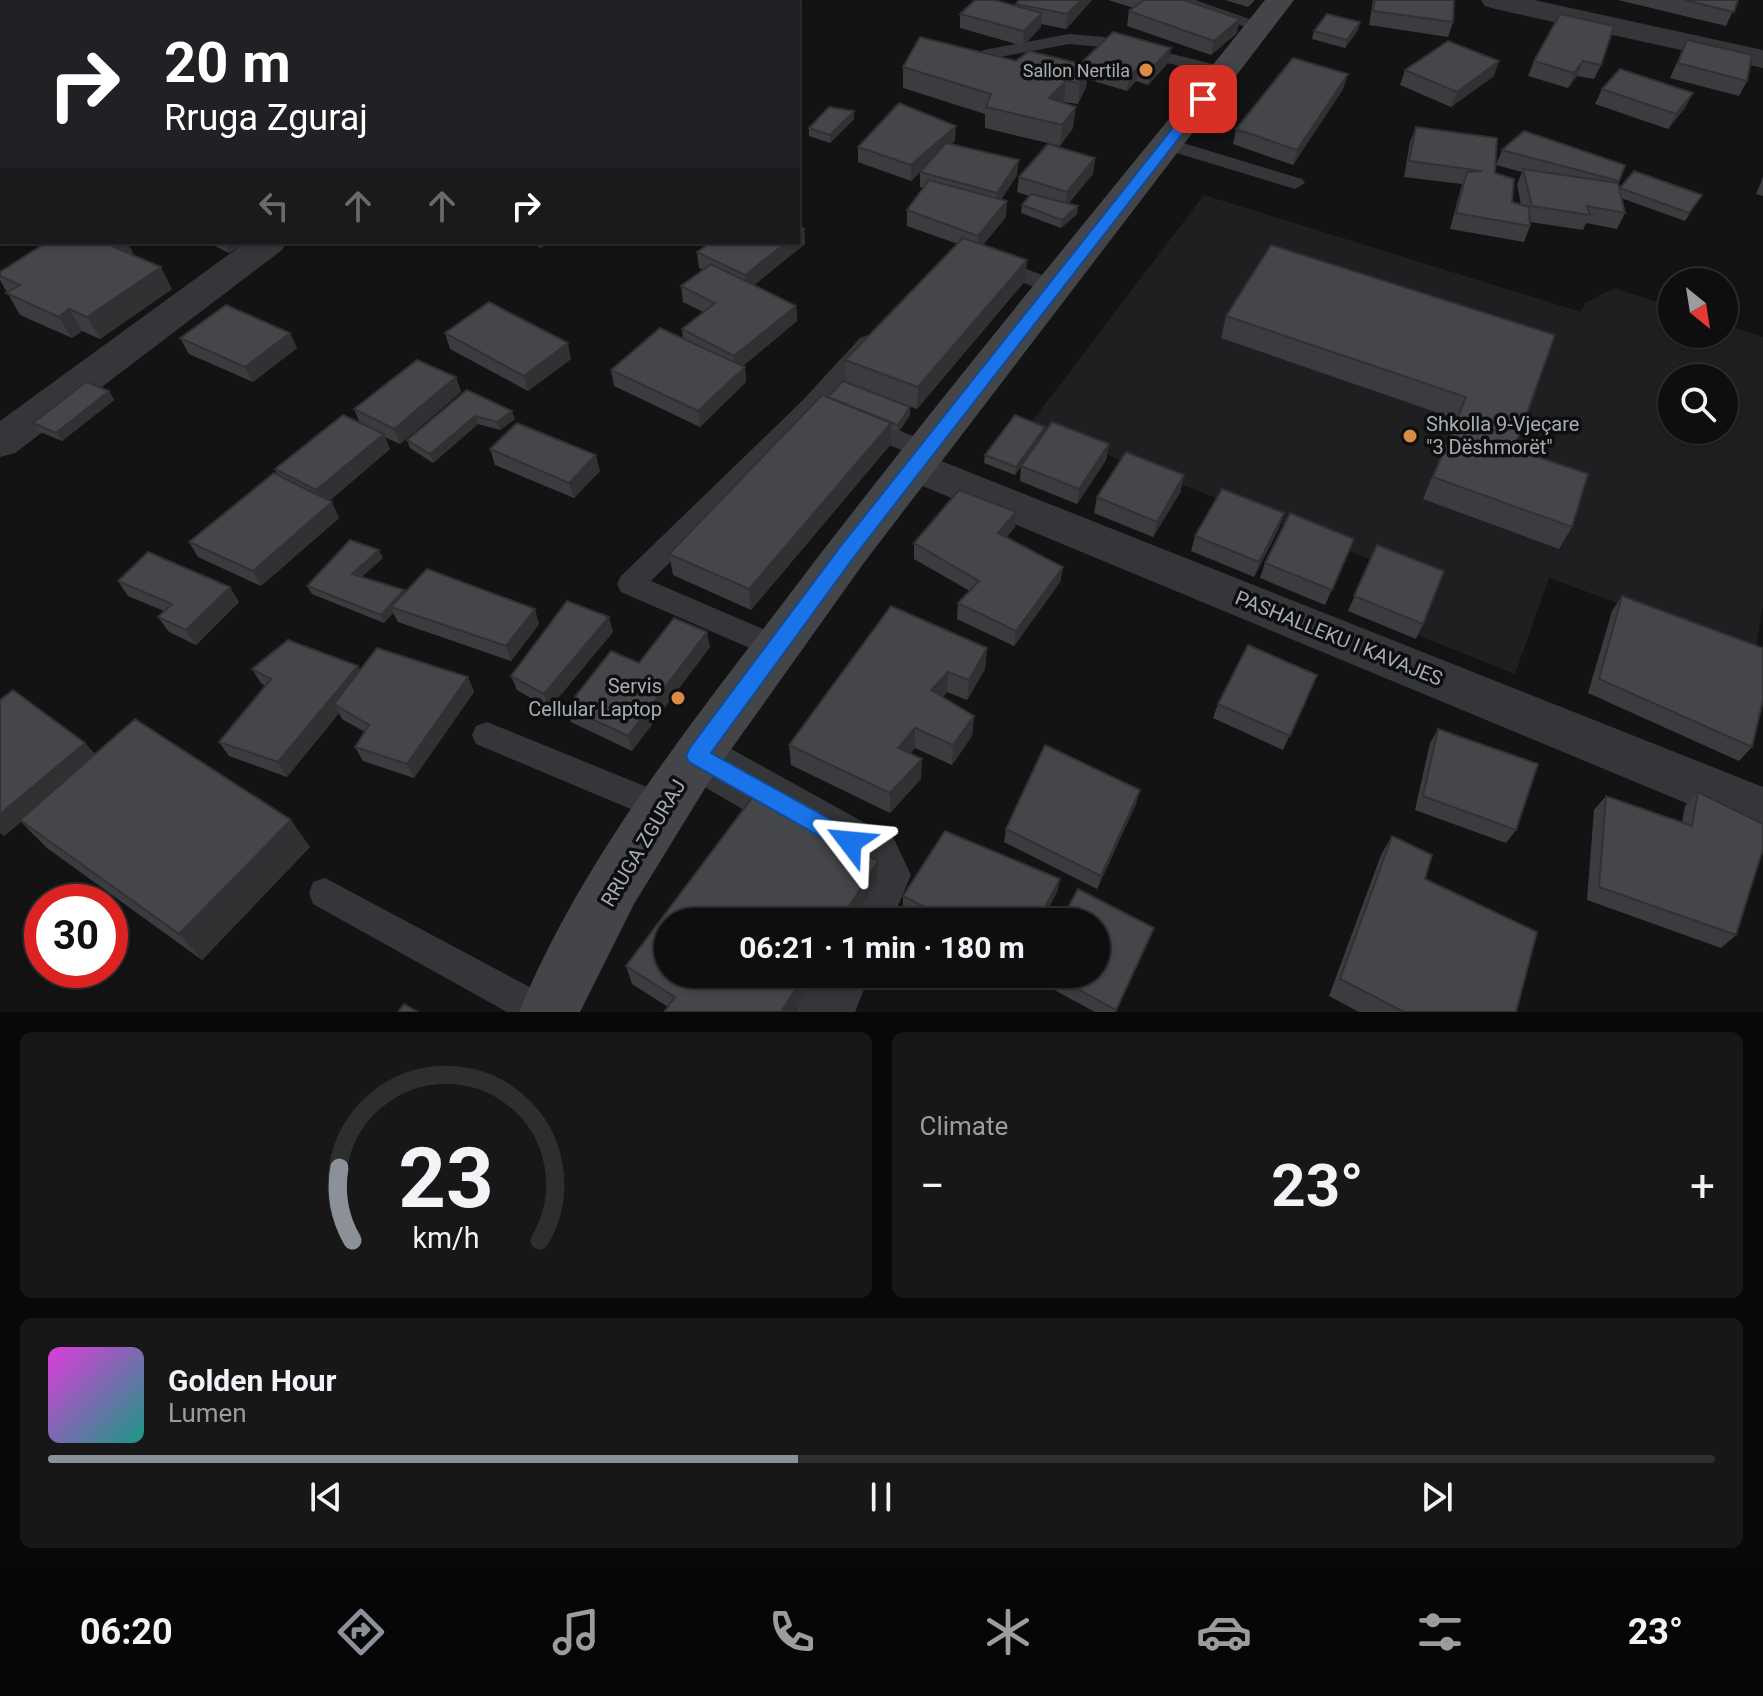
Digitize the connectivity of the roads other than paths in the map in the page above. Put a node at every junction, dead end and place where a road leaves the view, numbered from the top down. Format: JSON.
{"nodes":[{"id":1,"x":1178,"y":0,"type":"edge"},
{"id":2,"x":1495,"y":0,"type":"edge"},
{"id":3,"x":1270,"y":13,"type":"edge"},
{"id":4,"x":984,"y":55,"type":"edge"},
{"id":5,"x":1763,"y":59,"type":"edge"},
{"id":6,"x":1223,"y":72,"type":"junction"},
{"id":7,"x":1167,"y":144,"type":"junction"},
{"id":8,"x":1295,"y":183,"type":"dead end"},
{"id":9,"x":266,"y":244,"type":"edge"},
{"id":10,"x":974,"y":255,"type":"edge"},
{"id":11,"x":1055,"y":288,"type":"junction"},
{"id":12,"x":882,"y":328,"type":"edge"},
{"id":13,"x":812,"y":406,"type":"junction"},
{"id":14,"x":0,"y":442,"type":"edge"},
{"id":15,"x":921,"y":458,"type":"junction"},
{"id":16,"x":776,"y":647,"type":"junction"},
{"id":17,"x":487,"y":735,"type":"dead end"},
{"id":18,"x":697,"y":756,"type":"junction"},
{"id":19,"x":663,"y":808,"type":"junction"},
{"id":20,"x":1763,"y":811,"type":"edge"},
{"id":21,"x":325,"y":893,"type":"dead end"},
{"id":22,"x":869,"y":908,"type":"edge"},
{"id":23,"x":835,"y":988,"type":"edge"},
{"id":24,"x":542,"y":1012,"type":"edge"},
{"id":25,"x":549,"y":1012,"type":"edge"},
{"id":26,"x":825,"y":1012,"type":"edge"}],
"edges":[{"from":1,"to":3,"type":"lane"},
{"from":2,"to":5,"type":"street"},
{"from":3,"to":6,"type":"main road","name":"RRUGA ZGURAJ"},
{"from":4,"to":6,"type":"lane"},
{"from":6,"to":7,"type":"main road","name":"RRUGA ZGURAJ"},
{"from":7,"to":8,"type":"lane"},
{"from":7,"to":11,"type":"main road","name":"RRUGA ZGURAJ"},
{"from":9,"to":14,"type":"street"},
{"from":10,"to":11,"type":"lane"},
{"from":11,"to":15,"type":"main road","name":"RRUGA ZGURAJ"},
{"from":12,"to":13,"type":"lane"},
{"from":13,"to":15,"type":"lane"},
{"from":13,"to":16,"type":"lane"},
{"from":15,"to":16,"type":"main road","name":"RRUGA ZGURAJ"},
{"from":15,"to":20,"type":"street","name":"PASHALLEKU I KAVAJES"},
{"from":16,"to":18,"type":"main road","name":"RRUGA ZGURAJ"},
{"from":17,"to":19,"type":"lane"},
{"from":18,"to":19,"type":"main road","name":"RRUGA ZGURAJ"},
{"from":18,"to":22,"type":"street"},
{"from":19,"to":25,"type":"main road","name":"RRUGA ZGURAJ"},
{"from":21,"to":24,"type":"lane"},
{"from":23,"to":26,"type":"street"}]}
